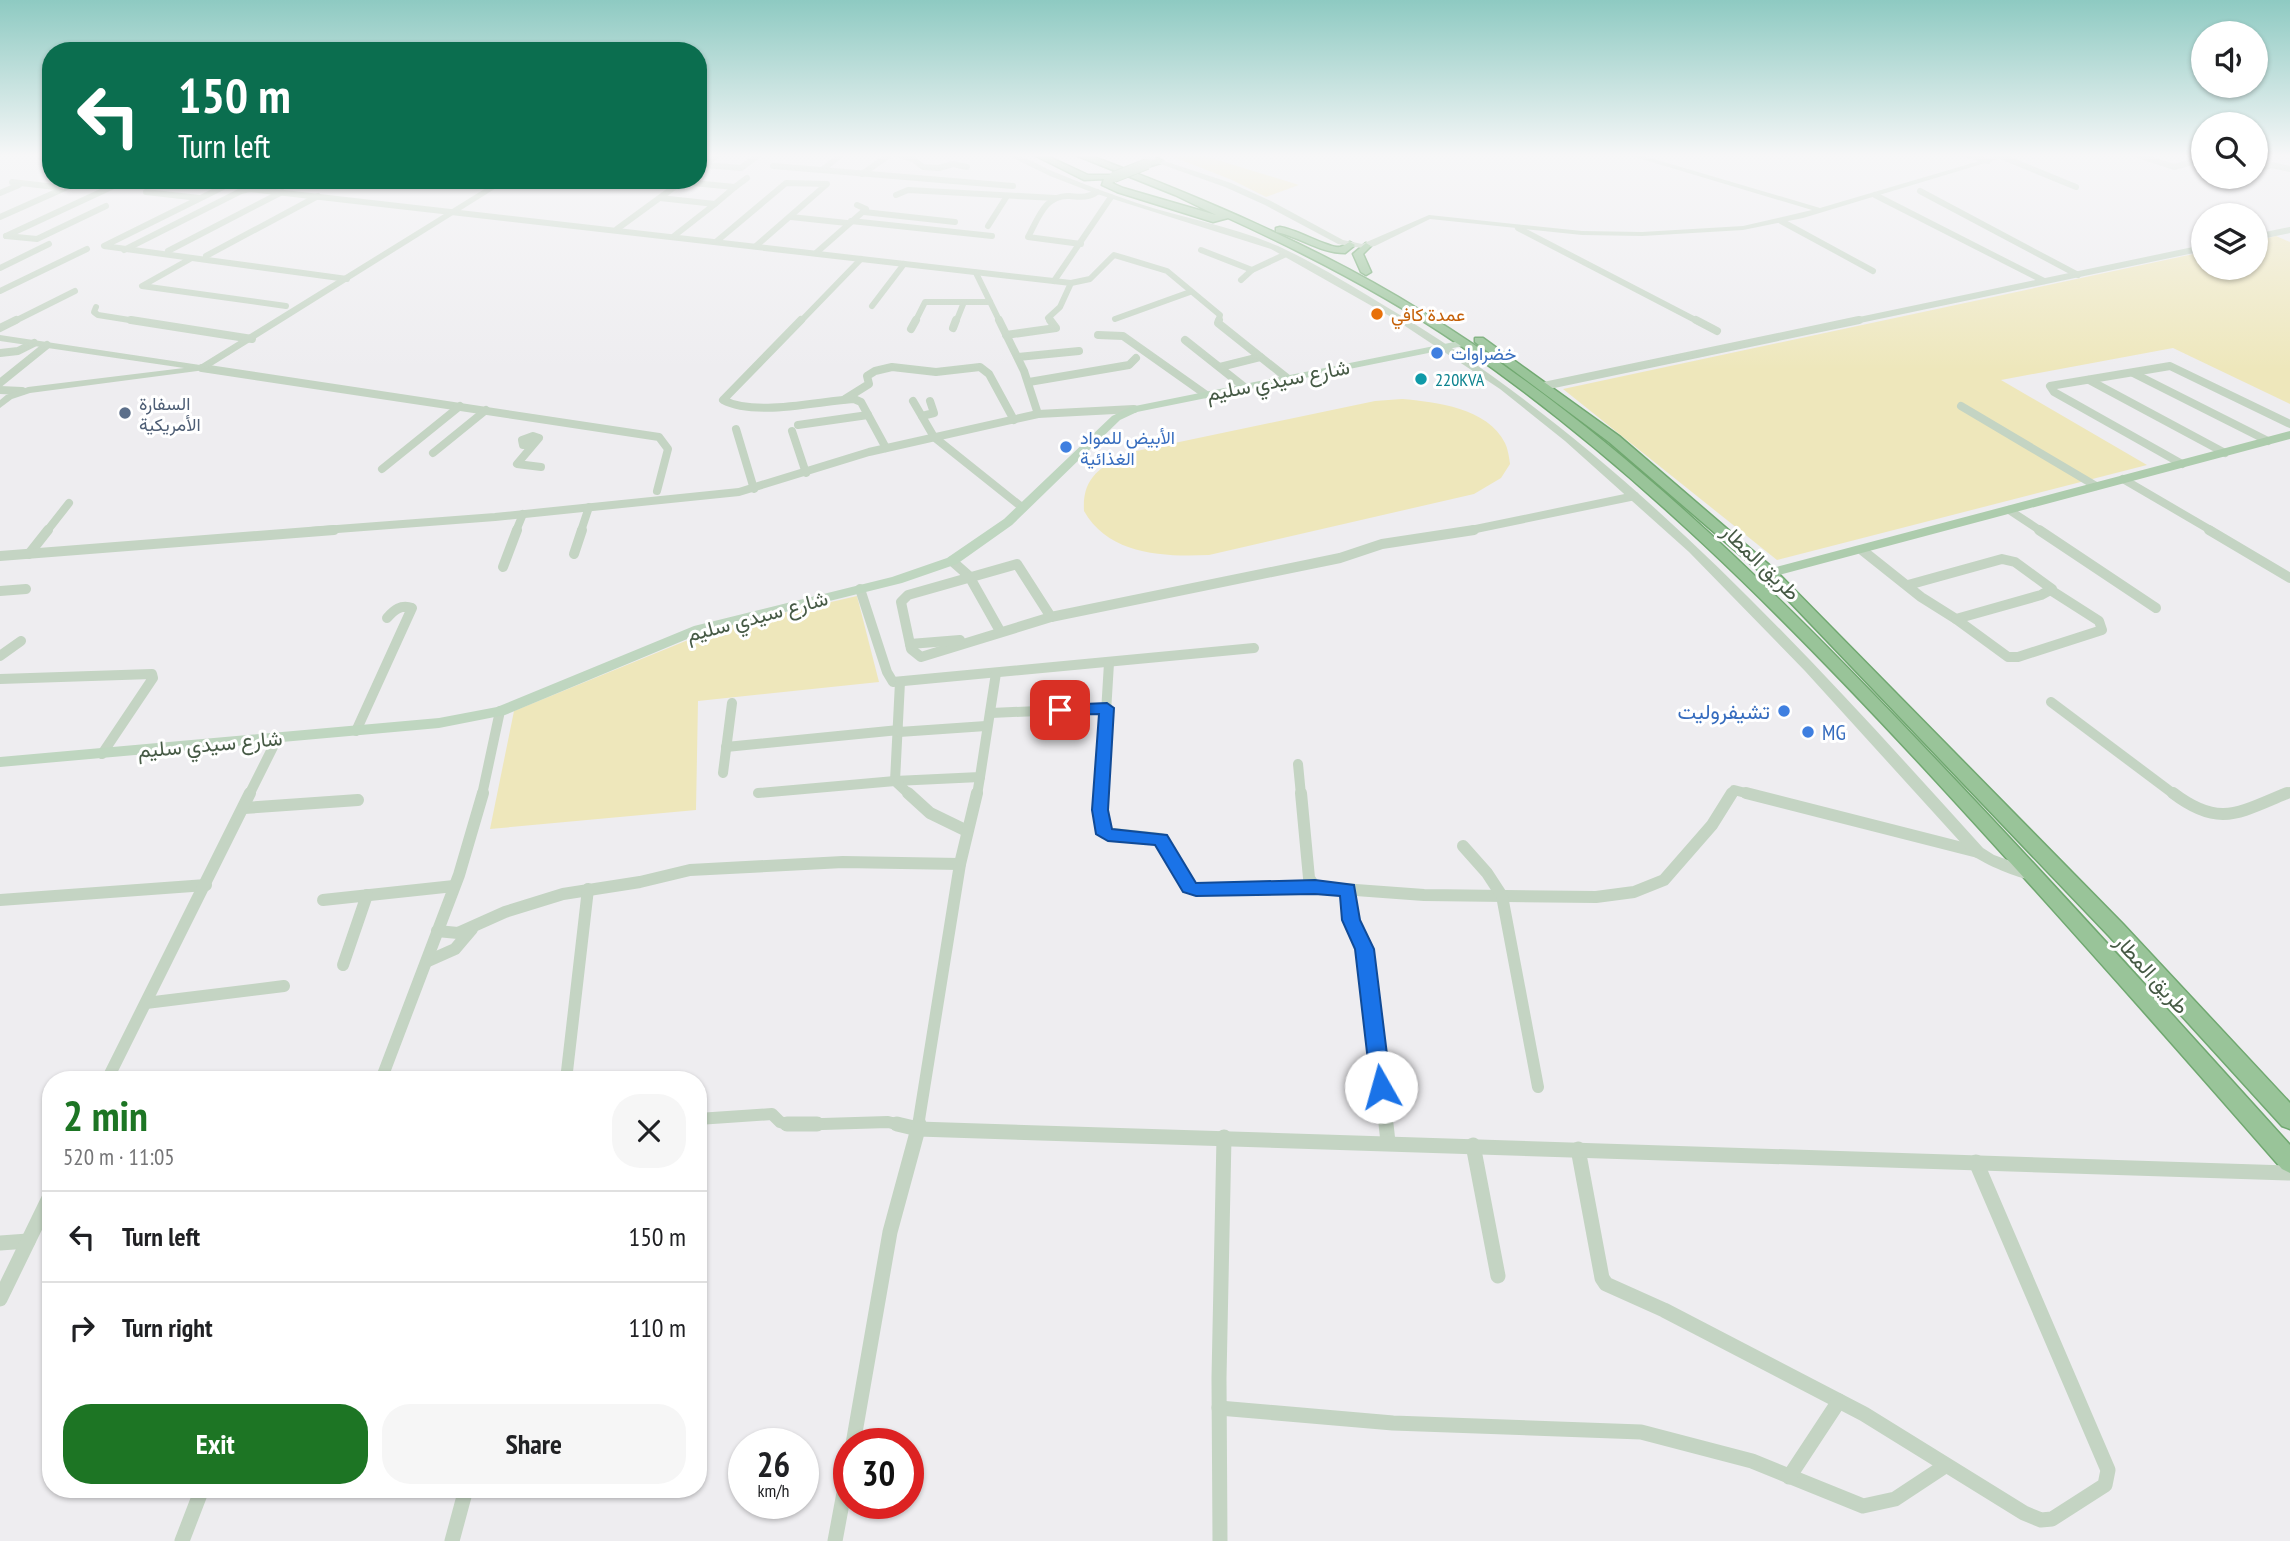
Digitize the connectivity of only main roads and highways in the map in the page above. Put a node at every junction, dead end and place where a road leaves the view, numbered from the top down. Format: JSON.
{"nodes":[{"id":1,"x":1255,"y":226,"type":"edge"},
{"id":2,"x":1272,"y":226,"type":"edge"},
{"id":3,"x":1280,"y":230,"type":"junction"},
{"id":4,"x":1350,"y":245,"type":"road end"},
{"id":5,"x":1366,"y":246,"type":"road end"},
{"id":6,"x":1366,"y":272,"type":"junction"},
{"id":7,"x":1464,"y":343,"type":"junction"},
{"id":8,"x":2290,"y":435,"type":"edge"},
{"id":9,"x":1770,"y":573,"type":"junction"},
{"id":10,"x":0,"y":762,"type":"edge"},
{"id":11,"x":2290,"y":1119,"type":"edge"},
{"id":12,"x":2290,"y":1162,"type":"edge"}],
"edges":[{"from":1,"to":7,"type":"highway","name":"طريق المطار"},
{"from":2,"to":3,"type":"highway","name":"طريق المطار"},
{"from":3,"to":4,"type":"highway"},
{"from":3,"to":6,"type":"highway","name":"طريق المطار"},
{"from":5,"to":6,"type":"highway"},
{"from":6,"to":9,"type":"highway","name":"طريق المطار"},
{"from":7,"to":10,"type":"main road","name":"شارع سيدي سليم"},
{"from":7,"to":12,"type":"highway","name":"طريق المطار"},
{"from":8,"to":9,"type":"main road"},
{"from":9,"to":11,"type":"highway","name":"طريق المطار"}]}
